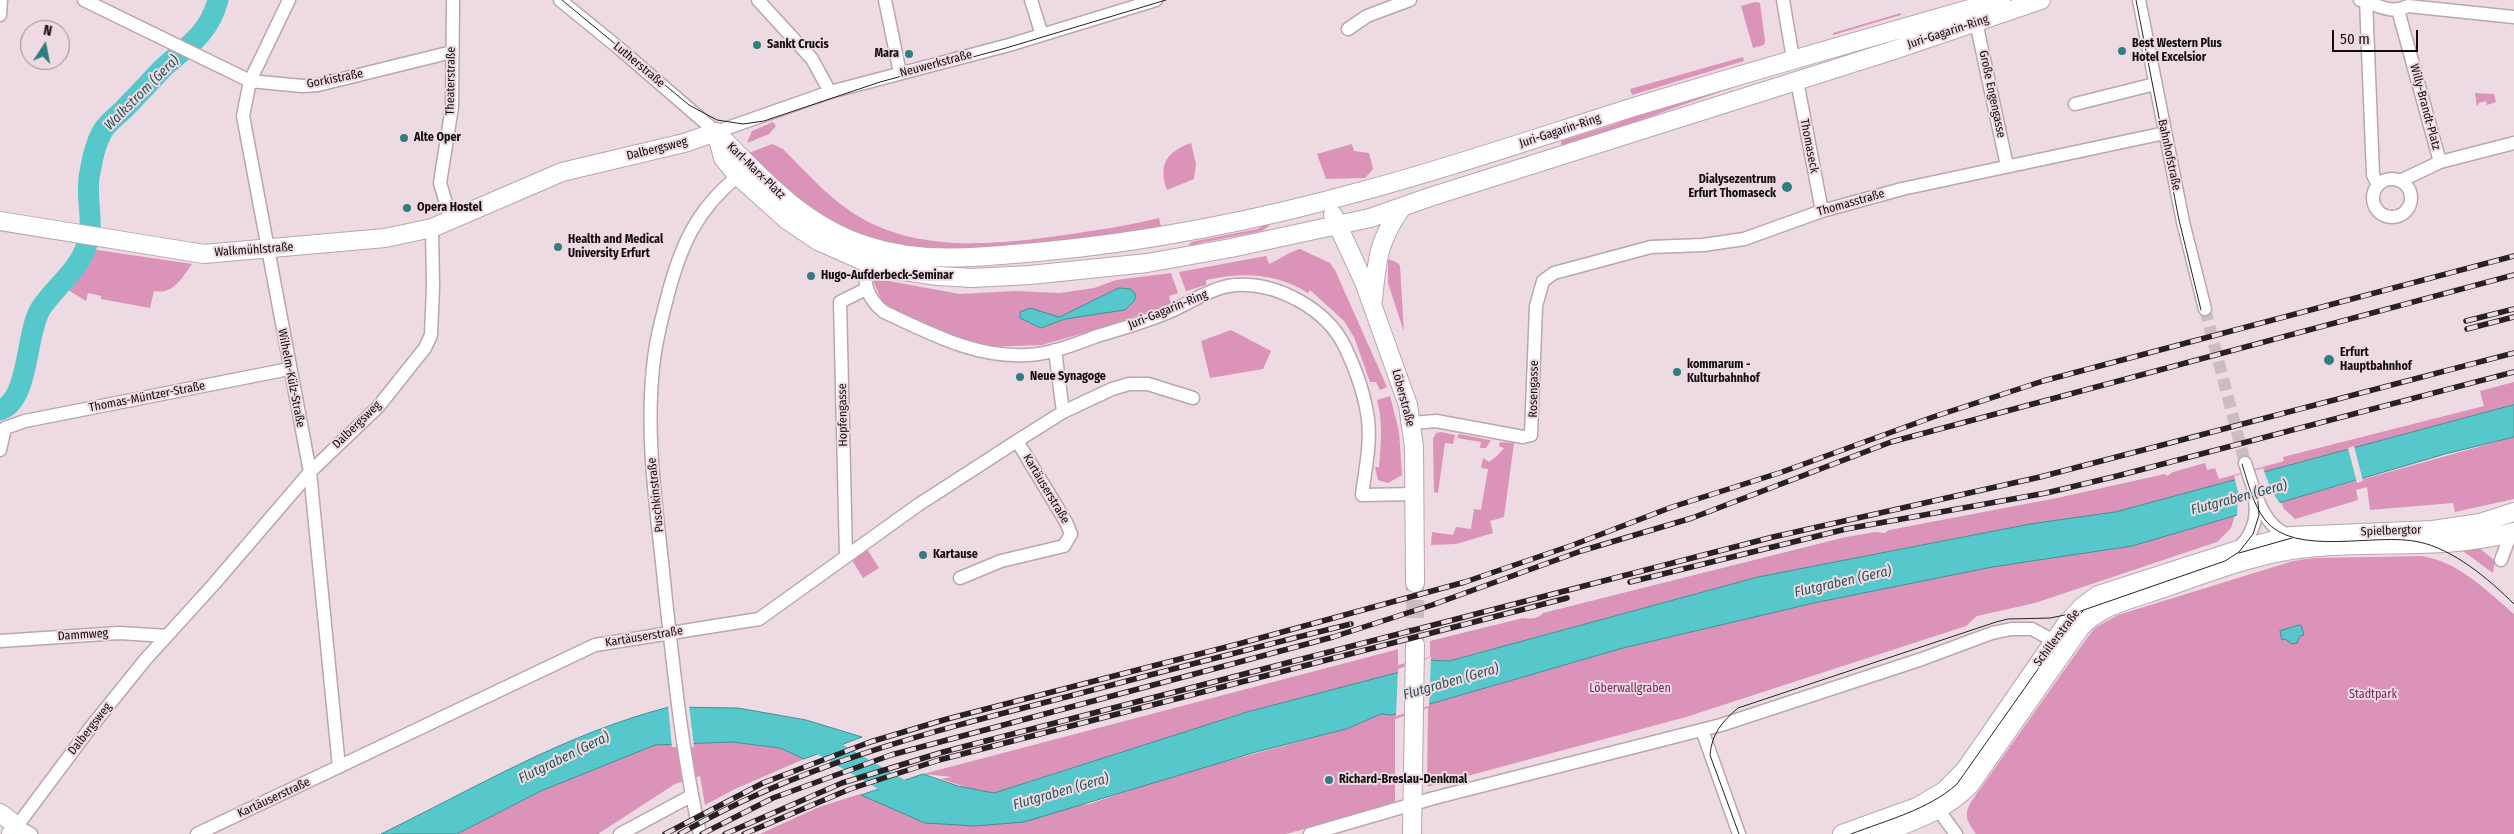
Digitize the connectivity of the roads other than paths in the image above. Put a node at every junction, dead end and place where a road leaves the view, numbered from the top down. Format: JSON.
{"nodes":[{"id":1,"x":1,"y":0,"type":"edge"},
{"id":2,"x":84,"y":0,"type":"edge"},
{"id":3,"x":289,"y":0,"type":"edge"},
{"id":4,"x":453,"y":0,"type":"edge"},
{"id":5,"x":560,"y":0,"type":"edge"},
{"id":6,"x":758,"y":0,"type":"edge"},
{"id":7,"x":886,"y":0,"type":"edge"},
{"id":8,"x":1031,"y":0,"type":"edge"},
{"id":9,"x":1156,"y":0,"type":"edge"},
{"id":10,"x":1410,"y":0,"type":"edge"},
{"id":11,"x":1783,"y":0,"type":"edge"},
{"id":12,"x":2001,"y":0,"type":"edge"},
{"id":13,"x":2041,"y":0,"type":"edge"},
{"id":14,"x":2139,"y":0,"type":"edge"},
{"id":15,"x":2364,"y":0,"type":"edge"},
{"id":16,"x":2398,"y":10,"type":"junction"},
{"id":17,"x":0,"y":15,"type":"edge"},
{"id":18,"x":2514,"y":17,"type":"edge"},
{"id":19,"x":1976,"y":22,"type":"junction"},
{"id":20,"x":1348,"y":29,"type":"dead end"},
{"id":21,"x":1042,"y":35,"type":"junction"},
{"id":22,"x":452,"y":52,"type":"junction"},
{"id":23,"x":1793,"y":59,"type":"junction"},
{"id":24,"x":900,"y":73,"type":"junction"},
{"id":25,"x":250,"y":81,"type":"junction"},
{"id":26,"x":1797,"y":81,"type":"junction"},
{"id":27,"x":2155,"y":84,"type":"junction"},
{"id":28,"x":830,"y":92,"type":"junction"},
{"id":29,"x":2075,"y":104,"type":"dead end"},
{"id":30,"x":1559,"y":131,"type":"junction"},
{"id":31,"x":716,"y":132,"type":"junction"},
{"id":32,"x":2165,"y":134,"type":"junction"},
{"id":33,"x":2514,"y":143,"type":"edge"},
{"id":34,"x":1560,"y":156,"type":"junction"},
{"id":35,"x":2440,"y":162,"type":"junction"},
{"id":36,"x":2007,"y":166,"type":"junction"},
{"id":37,"x":738,"y":176,"type":"junction"},
{"id":38,"x":2400,"y":181,"type":"junction"},
{"id":39,"x":2378,"y":185,"type":"junction"},
{"id":40,"x":1326,"y":201,"type":"junction"},
{"id":41,"x":1402,"y":206,"type":"junction"},
{"id":42,"x":1822,"y":211,"type":"junction"},
{"id":43,"x":451,"y":220,"type":"junction"},
{"id":44,"x":0,"y":221,"type":"edge"},
{"id":45,"x":1338,"y":225,"type":"junction"},
{"id":46,"x":1213,"y":226,"type":"junction"},
{"id":47,"x":432,"y":228,"type":"junction"},
{"id":48,"x":837,"y":242,"type":"junction"},
{"id":49,"x":267,"y":250,"type":"junction"},
{"id":50,"x":1194,"y":255,"type":"junction"},
{"id":51,"x":866,"y":262,"type":"junction"},
{"id":52,"x":1543,"y":281,"type":"joint"},
{"id":53,"x":866,"y":289,"type":"junction"},
{"id":54,"x":1372,"y":303,"type":"junction"},
{"id":55,"x":2205,"y":309,"type":"tunnel mouth"},
{"id":56,"x":1055,"y":350,"type":"junction"},
{"id":57,"x":289,"y":369,"type":"junction"},
{"id":58,"x":1193,"y":398,"type":"dead end"},
{"id":59,"x":1063,"y":412,"type":"junction"},
{"id":60,"x":1412,"y":423,"type":"junction"},
{"id":61,"x":3,"y":425,"type":"edge"},
{"id":62,"x":1017,"y":440,"type":"junction"},
{"id":63,"x":0,"y":450,"type":"edge"},
{"id":64,"x":2245,"y":463,"type":"tunnel mouth"},
{"id":65,"x":310,"y":472,"type":"junction"},
{"id":66,"x":1416,"y":494,"type":"junction"},
{"id":67,"x":2514,"y":512,"type":"edge"},
{"id":68,"x":2260,"y":515,"type":"junction"},
{"id":69,"x":2514,"y":533,"type":"edge"},
{"id":70,"x":2292,"y":536,"type":"junction"},
{"id":71,"x":2324,"y":547,"type":"junction"},
{"id":72,"x":2268,"y":549,"type":"junction"},
{"id":73,"x":2236,"y":550,"type":"junction"},
{"id":74,"x":846,"y":556,"type":"junction"},
{"id":75,"x":2501,"y":560,"type":"dead end"},
{"id":76,"x":2213,"y":571,"type":"junction"},
{"id":77,"x":960,"y":578,"type":"dead end"},
{"id":78,"x":1415,"y":583,"type":"tunnel mouth"},
{"id":79,"x":670,"y":634,"type":"junction"},
{"id":80,"x":167,"y":636,"type":"junction"},
{"id":81,"x":0,"y":640,"type":"edge"},
{"id":82,"x":2054,"y":642,"type":"junction"},
{"id":83,"x":1415,"y":653,"type":"tunnel mouth"},
{"id":84,"x":1702,"y":730,"type":"junction"},
{"id":85,"x":340,"y":767,"type":"junction"},
{"id":86,"x":691,"y":796,"type":"junction"},
{"id":87,"x":1935,"y":805,"type":"junction"},
{"id":88,"x":1412,"y":806,"type":"junction"},
{"id":89,"x":0,"y":813,"type":"edge"},
{"id":90,"x":20,"y":831,"type":"edge"},
{"id":91,"x":197,"y":834,"type":"edge"},
{"id":92,"x":620,"y":834,"type":"edge"},
{"id":93,"x":700,"y":834,"type":"edge"},
{"id":94,"x":1310,"y":834,"type":"edge"},
{"id":95,"x":1412,"y":834,"type":"edge"},
{"id":96,"x":1740,"y":834,"type":"edge"},
{"id":97,"x":1842,"y":834,"type":"edge"},
{"id":98,"x":1880,"y":834,"type":"edge"},
{"id":99,"x":1956,"y":834,"type":"edge"}],
"edges":[{"from":1,"to":17,"type":"street"},
{"from":2,"to":25,"type":"street","name":"Gorkistraße"},
{"from":3,"to":25,"type":"street","name":"Wilhelm-Külz-Straße"},
{"from":4,"to":22,"type":"street","name":"Theaterstraße"},
{"from":5,"to":31,"type":"street","name":"Lutherstraße"},
{"from":6,"to":28,"type":"street"},
{"from":7,"to":24,"type":"street"},
{"from":8,"to":21,"type":"street"},
{"from":9,"to":21,"type":"street","name":"Neuwerkstraße"},
{"from":10,"to":20,"type":"street"},
{"from":11,"to":23,"type":"street"},
{"from":12,"to":23,"type":"street","name":"Juri-Gagarin-Ring"},
{"from":13,"to":19,"type":"street","name":"Juri-Gagarin-Ring"},
{"from":14,"to":27,"type":"street","name":"Bahnhofstraße"},
{"from":15,"to":16,"type":"street"},
{"from":15,"to":39,"type":"street"},
{"from":16,"to":18,"type":"street"},
{"from":16,"to":35,"type":"street","name":"Willy-Brandt-Platz"},
{"from":19,"to":26,"type":"street","name":"Juri-Gagarin-Ring"},
{"from":19,"to":36,"type":"street","name":"Große Engengasse"},
{"from":21,"to":24,"type":"street","name":"Neuwerkstraße"},
{"from":22,"to":25,"type":"street","name":"Gorkistraße"},
{"from":22,"to":43,"type":"street","name":"Theaterstraße"},
{"from":23,"to":26,"type":"street"},
{"from":23,"to":30,"type":"street","name":"Juri-Gagarin-Ring"},
{"from":24,"to":28,"type":"street","name":"Neuwerkstraße"},
{"from":25,"to":49,"type":"street","name":"Wilhelm-Külz-Straße"},
{"from":26,"to":34,"type":"street","name":"Juri-Gagarin-Ring"},
{"from":26,"to":42,"type":"street","name":"Thomaseck"},
{"from":27,"to":29,"type":"street"},
{"from":27,"to":32,"type":"street","name":"Bahnhofstraße"},
{"from":28,"to":31,"type":"street","name":"Neuwerkstraße"},
{"from":30,"to":34,"type":"street"},
{"from":30,"to":40,"type":"street","name":"Juri-Gagarin-Ring"},
{"from":31,"to":37,"type":"street","name":"Karl-Marx-Platz"},
{"from":31,"to":43,"type":"street","name":"Dalbergsweg"},
{"from":31,"to":48,"type":"street","name":"Karl-Marx-Platz"},
{"from":32,"to":36,"type":"street","name":"Thomasstraße"},
{"from":32,"to":55,"type":"street","name":"Bahnhofstraße"},
{"from":33,"to":35,"type":"street"},
{"from":34,"to":41,"type":"street","name":"Juri-Gagarin-Ring"},
{"from":35,"to":38,"type":"street","name":"Willy-Brandt-Platz"},
{"from":36,"to":42,"type":"street","name":"Thomasstraße"},
{"from":37,"to":48,"type":"street","name":"Karl-Marx-Platz"},
{"from":37,"to":79,"type":"street","name":"Puschkinstraße"},
{"from":38,"to":39,"type":"street"},
{"from":38,"to":39,"type":"street"},
{"from":40,"to":45,"type":"street"},
{"from":40,"to":46,"type":"street","name":"Juri-Gagarin-Ring"},
{"from":41,"to":45,"type":"street","name":"Juri-Gagarin-Ring"},
{"from":41,"to":54,"type":"street"},
{"from":42,"to":52,"type":"street","name":"Thomasstraße"},
{"from":43,"to":47,"type":"street","name":"Dalbergsweg"},
{"from":44,"to":49,"type":"street","name":"Walkmühlstraße"},
{"from":45,"to":50,"type":"street","name":"Juri-Gagarin-Ring"},
{"from":45,"to":54,"type":"street","name":"Löberstraße"},
{"from":46,"to":48,"type":"street","name":"Juri-Gagarin-Ring"},
{"from":46,"to":50,"type":"street"},
{"from":47,"to":49,"type":"street","name":"Walkmühlstraße"},
{"from":47,"to":65,"type":"street","name":"Dalbergsweg"},
{"from":48,"to":51,"type":"street","name":"Juri-Gagarin-Ring"},
{"from":49,"to":57,"type":"street","name":"Wilhelm-Külz-Straße"},
{"from":50,"to":51,"type":"street","name":"Juri-Gagarin-Ring"},
{"from":51,"to":53,"type":"street"},
{"from":52,"to":60,"type":"street","name":"Rosengasse"},
{"from":53,"to":56,"type":"street","name":"Juri-Gagarin-Ring"},
{"from":53,"to":74,"type":"street","name":"Hopfengasse"},
{"from":54,"to":60,"type":"street","name":"Löberstraße"},
{"from":56,"to":59,"type":"street"},
{"from":56,"to":66,"type":"street","name":"Juri-Gagarin-Ring"},
{"from":57,"to":61,"type":"street","name":"Thomas-Müntzer-Straße"},
{"from":57,"to":65,"type":"street","name":"Wilhelm-Külz-Straße"},
{"from":58,"to":59,"type":"street","name":"Kartäuserstraße"},
{"from":59,"to":62,"type":"street","name":"Kartäuserstraße"},
{"from":60,"to":66,"type":"street","name":"Löberstraße"},
{"from":61,"to":63,"type":"street","name":"Thomas-Müntzer-Straße"},
{"from":62,"to":74,"type":"street","name":"Kartäuserstraße"},
{"from":62,"to":77,"type":"street","name":"Kartäuserstraße"},
{"from":64,"to":68,"type":"street"},
{"from":65,"to":80,"type":"street","name":"Dalbergsweg"},
{"from":65,"to":85,"type":"street","name":"Wilhelm-Külz-Straße"},
{"from":66,"to":78,"type":"street","name":"Löberstraße"},
{"from":67,"to":70,"type":"street","name":"Spielbergtor"},
{"from":68,"to":70,"type":"street"},
{"from":68,"to":73,"type":"street"},
{"from":69,"to":71,"type":"street","name":"Spielbergtor"},
{"from":69,"to":75,"type":"street"},
{"from":70,"to":71,"type":"street"},
{"from":70,"to":72,"type":"street","name":"Spielbergtor"},
{"from":71,"to":72,"type":"street","name":"Spielbergtor"},
{"from":72,"to":73,"type":"street","name":"Schillerstraße"},
{"from":72,"to":76,"type":"street","name":"Schillerstraße"},
{"from":73,"to":76,"type":"street"},
{"from":73,"to":82,"type":"street","name":"Schillerstraße"},
{"from":74,"to":79,"type":"street","name":"Kartäuserstraße"},
{"from":76,"to":87,"type":"street","name":"Schillerstraße"},
{"from":79,"to":85,"type":"street","name":"Kartäuserstraße"},
{"from":79,"to":86,"type":"street","name":"Puschkinstraße"},
{"from":80,"to":81,"type":"street","name":"Dammweg"},
{"from":80,"to":90,"type":"street","name":"Dalbergsweg"},
{"from":82,"to":84,"type":"street"},
{"from":82,"to":87,"type":"street","name":"Schillerstraße"},
{"from":83,"to":88,"type":"street"},
{"from":84,"to":88,"type":"street"},
{"from":84,"to":96,"type":"street"},
{"from":85,"to":91,"type":"street","name":"Kartäuserstraße"},
{"from":86,"to":92,"type":"street"},
{"from":86,"to":93,"type":"street","name":"Puschkinstraße"},
{"from":87,"to":97,"type":"street","name":"Schillerstraße"},
{"from":87,"to":98,"type":"street","name":"Schillerstraße"},
{"from":87,"to":99,"type":"street"},
{"from":88,"to":94,"type":"street"},
{"from":88,"to":95,"type":"street"},
{"from":89,"to":90,"type":"street"}]}
